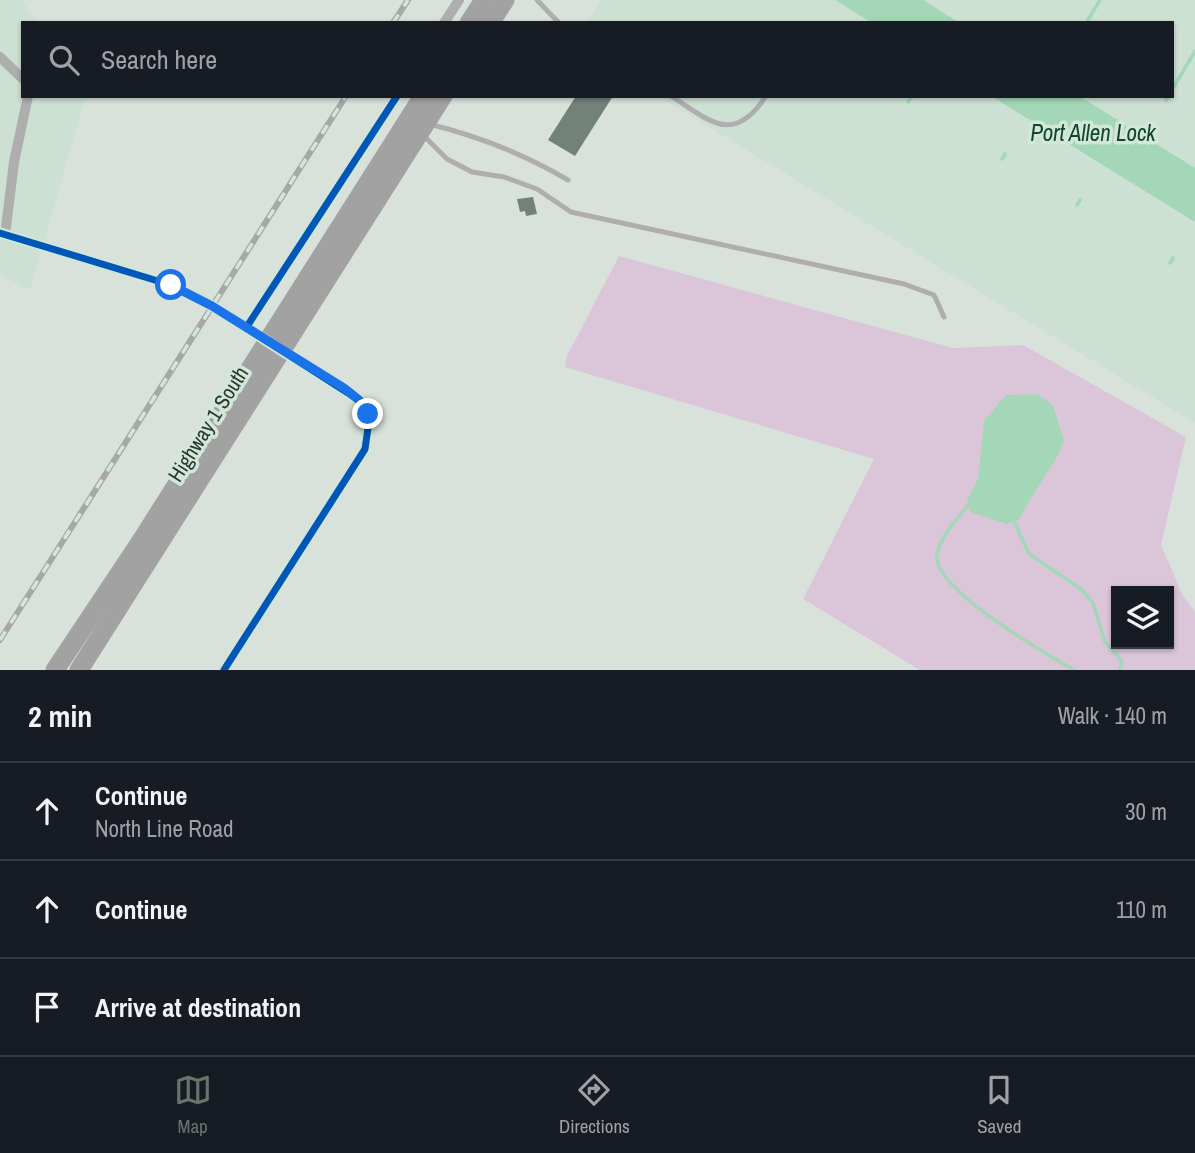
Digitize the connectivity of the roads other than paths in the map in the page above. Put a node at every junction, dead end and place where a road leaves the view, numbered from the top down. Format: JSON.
{"nodes":[{"id":1,"x":459,"y":0,"type":"edge"},
{"id":2,"x":484,"y":0,"type":"edge"},
{"id":3,"x":505,"y":0,"type":"edge"},
{"id":4,"x":537,"y":0,"type":"edge"},
{"id":5,"x":445,"y":21,"type":"edge"},
{"id":6,"x":471,"y":21,"type":"edge"},
{"id":7,"x":491,"y":21,"type":"edge"},
{"id":8,"x":557,"y":21,"type":"edge"},
{"id":9,"x":0,"y":57,"type":"edge"},
{"id":10,"x":21,"y":77,"type":"edge"},
{"id":11,"x":28,"y":98,"type":"edge"},
{"id":12,"x":422,"y":98,"type":"edge"},
{"id":13,"x":442,"y":98,"type":"edge"},
{"id":14,"x":674,"y":98,"type":"edge"},
{"id":15,"x":764,"y":98,"type":"edge"},
{"id":16,"x":394,"y":101,"type":"edge"},
{"id":17,"x":408,"y":119,"type":"junction"},
{"id":18,"x":568,"y":180,"type":"dead end"},
{"id":19,"x":3,"y":234,"type":"edge"},
{"id":20,"x":944,"y":317,"type":"dead end"},
{"id":21,"x":246,"y":328,"type":"junction"},
{"id":22,"x":148,"y":545,"type":"junction"},
{"id":23,"x":55,"y":670,"type":"edge"},
{"id":24,"x":79,"y":670,"type":"edge"},
{"id":25,"x":224,"y":670,"type":"edge"}],
"edges":[{"from":1,"to":5,"type":"street"},
{"from":2,"to":6,"type":"highway"},
{"from":3,"to":7,"type":"highway"},
{"from":4,"to":8,"type":"lane"},
{"from":9,"to":10,"type":"street"},
{"from":11,"to":19,"type":"street"},
{"from":12,"to":22,"type":"highway","bridge":true},
{"from":13,"to":22,"type":"highway","name":"Highway 1 South","bridge":true},
{"from":14,"to":15,"type":"lane"},
{"from":16,"to":17,"type":"lane"},
{"from":16,"to":21,"type":"street"},
{"from":17,"to":18,"type":"lane"},
{"from":17,"to":20,"type":"lane"},
{"from":19,"to":21,"type":"street"},
{"from":21,"to":25,"type":"street"},
{"from":22,"to":23,"type":"highway"},
{"from":22,"to":24,"type":"highway","name":"Highway 1 South"}]}
